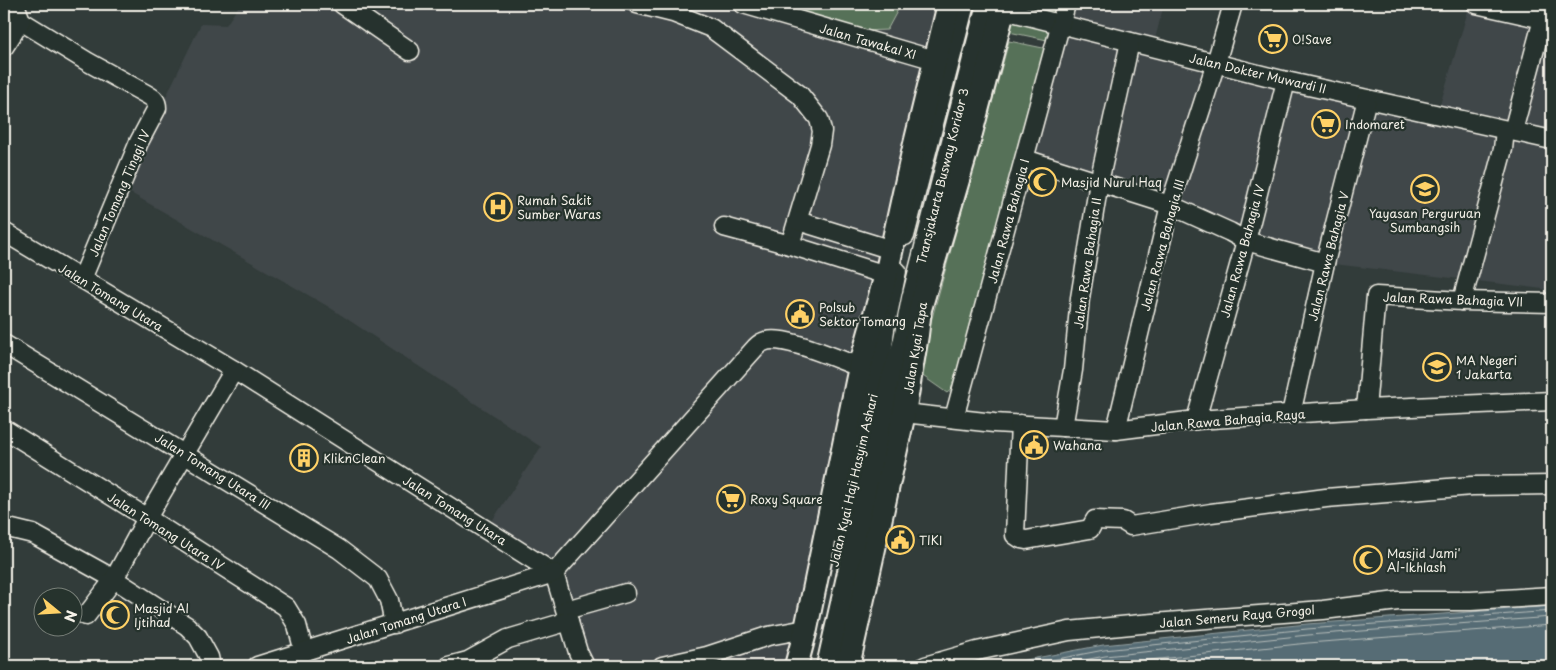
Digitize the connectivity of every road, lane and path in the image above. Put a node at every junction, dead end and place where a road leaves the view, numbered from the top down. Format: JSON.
{"nodes":[{"id":1,"x":15,"y":4,"type":"edge"},
{"id":2,"x":342,"y":4,"type":"edge"},
{"id":3,"x":637,"y":4,"type":"edge"},
{"id":4,"x":744,"y":4,"type":"edge"},
{"id":5,"x":949,"y":4,"type":"edge"},
{"id":6,"x":965,"y":4,"type":"edge"},
{"id":7,"x":1066,"y":4,"type":"edge"},
{"id":8,"x":1233,"y":4,"type":"edge"},
{"id":9,"x":1476,"y":4,"type":"edge"},
{"id":10,"x":998,"y":6,"type":"edge"},
{"id":11,"x":667,"y":8,"type":"edge"},
{"id":12,"x":1545,"y":11,"type":"edge"},
{"id":13,"x":21,"y":21,"type":"junction"},
{"id":14,"x":1061,"y":24,"type":"junction"},
{"id":15,"x":1130,"y":42,"type":"junction"},
{"id":16,"x":4,"y":47,"type":"edge"},
{"id":17,"x":410,"y":51,"type":"dead end"},
{"id":18,"x":935,"y":60,"type":"junction"},
{"id":19,"x":1216,"y":63,"type":"junction"},
{"id":20,"x":1286,"y":81,"type":"junction"},
{"id":21,"x":1367,"y":99,"type":"junction"},
{"id":22,"x":1509,"y":131,"type":"junction"},
{"id":23,"x":1552,"y":140,"type":"edge"},
{"id":24,"x":1025,"y":159,"type":"junction"},
{"id":25,"x":1099,"y":182,"type":"junction"},
{"id":26,"x":1170,"y":206,"type":"junction"},
{"id":27,"x":798,"y":221,"type":"junction"},
{"id":28,"x":724,"y":227,"type":"dead end"},
{"id":29,"x":4,"y":232,"type":"edge"},
{"id":30,"x":1246,"y":241,"type":"junction"},
{"id":31,"x":790,"y":245,"type":"junction"},
{"id":32,"x":892,"y":250,"type":"junction"},
{"id":33,"x":1325,"y":263,"type":"junction"},
{"id":34,"x":82,"y":280,"type":"junction"},
{"id":35,"x":884,"y":283,"type":"junction"},
{"id":36,"x":1462,"y":301,"type":"junction"},
{"id":37,"x":1552,"y":303,"type":"edge"},
{"id":38,"x":920,"y":309,"type":"junction"},
{"id":39,"x":4,"y":344,"type":"edge"},
{"id":40,"x":892,"y":344,"type":"junction"},
{"id":41,"x":234,"y":370,"type":"junction"},
{"id":42,"x":876,"y":374,"type":"junction"},
{"id":43,"x":1552,"y":401,"type":"edge"},
{"id":44,"x":1366,"y":409,"type":"junction"},
{"id":45,"x":904,"y":412,"type":"junction"},
{"id":46,"x":1291,"y":414,"type":"junction"},
{"id":47,"x":954,"y":418,"type":"junction"},
{"id":48,"x":1196,"y":420,"type":"junction"},
{"id":49,"x":1020,"y":424,"type":"junction"},
{"id":50,"x":1063,"y":427,"type":"junction"},
{"id":51,"x":4,"y":429,"type":"edge"},
{"id":52,"x":1116,"y":430,"type":"junction"},
{"id":53,"x":185,"y":453,"type":"junction"},
{"id":54,"x":1552,"y":486,"type":"edge"},
{"id":55,"x":147,"y":518,"type":"junction"},
{"id":56,"x":4,"y":527,"type":"edge"},
{"id":57,"x":554,"y":573,"type":"junction"},
{"id":58,"x":114,"y":579,"type":"junction"},
{"id":59,"x":626,"y":593,"type":"dead end"},
{"id":60,"x":1552,"y":596,"type":"edge"},
{"id":61,"x":86,"y":616,"type":"dead end"},
{"id":62,"x":568,"y":616,"type":"junction"},
{"id":63,"x":394,"y":624,"type":"junction"},
{"id":64,"x":806,"y":629,"type":"junction"},
{"id":65,"x":304,"y":652,"type":"junction"},
{"id":66,"x":211,"y":666,"type":"edge"},
{"id":67,"x":257,"y":666,"type":"edge"},
{"id":68,"x":449,"y":666,"type":"edge"},
{"id":69,"x":585,"y":666,"type":"edge"},
{"id":70,"x":662,"y":666,"type":"edge"},
{"id":71,"x":796,"y":666,"type":"edge"},
{"id":72,"x":811,"y":666,"type":"edge"},
{"id":73,"x":828,"y":666,"type":"edge"},
{"id":74,"x":848,"y":666,"type":"edge"},
{"id":75,"x":925,"y":666,"type":"edge"}],
"edges":[{"from":1,"to":13,"type":"street"},
{"from":2,"to":17,"type":"street"},
{"from":3,"to":11,"type":"street"},
{"from":4,"to":18,"type":"street","name":"Jalan Tawakal XI"},
{"from":5,"to":18,"type":"main road"},
{"from":6,"to":40,"type":"street","name":"Transjakarta Busway Koridor 3"},
{"from":7,"to":14,"type":"street","name":"Jalan Rawa Bahagia I"},
{"from":8,"to":19,"type":"street","name":"Jalan Rawa Bahagia III"},
{"from":9,"to":12,"type":"street"},
{"from":10,"to":14,"type":"street","name":"Jalan Dokter Muwardi II"},
{"from":10,"to":38,"type":"main road","name":"Jalan Kyai Tapa"},
{"from":10,"to":40,"type":"street","name":"Transjakarta Busway Koridor 3"},
{"from":11,"to":27,"type":"street"},
{"from":12,"to":22,"type":"street"},
{"from":13,"to":16,"type":"street"},
{"from":13,"to":34,"type":"street","name":"Jalan Tomang Tinggi IV"},
{"from":14,"to":15,"type":"street","name":"Jalan Dokter Muwardi II"},
{"from":14,"to":24,"type":"street","name":"Jalan Rawa Bahagia I"},
{"from":15,"to":19,"type":"street","name":"Jalan Dokter Muwardi II"},
{"from":15,"to":25,"type":"street","name":"Jalan Rawa Bahagia II"},
{"from":18,"to":32,"type":"main road"},
{"from":19,"to":20,"type":"street","name":"Jalan Dokter Muwardi II"},
{"from":19,"to":26,"type":"street","name":"Jalan Rawa Bahagia III"},
{"from":20,"to":21,"type":"street","name":"Jalan Dokter Muwardi II"},
{"from":20,"to":30,"type":"street","name":"Jalan Rawa Bahagia IV"},
{"from":21,"to":22,"type":"street","name":"Jalan Dokter Muwardi II"},
{"from":21,"to":33,"type":"street","name":"Jalan Rawa Bahagia V"},
{"from":22,"to":23,"type":"street","name":"Jalan Dokter Muwardi II"},
{"from":22,"to":36,"type":"street"},
{"from":24,"to":25,"type":"street"},
{"from":24,"to":47,"type":"street","name":"Jalan Rawa Bahagia I"},
{"from":25,"to":26,"type":"street"},
{"from":25,"to":50,"type":"street","name":"Jalan Rawa Bahagia II"},
{"from":26,"to":30,"type":"street"},
{"from":26,"to":52,"type":"street","name":"Jalan Rawa Bahagia III"},
{"from":27,"to":31,"type":"street"},
{"from":27,"to":32,"type":"street"},
{"from":28,"to":31,"type":"street"},
{"from":29,"to":34,"type":"street","name":"Jalan Tomang Utara"},
{"from":30,"to":33,"type":"street"},
{"from":30,"to":48,"type":"street","name":"Jalan Rawa Bahagia IV"},
{"from":31,"to":35,"type":"street"},
{"from":32,"to":35,"type":"main road"},
{"from":33,"to":46,"type":"street","name":"Jalan Rawa Bahagia V"},
{"from":34,"to":41,"type":"street","name":"Jalan Tomang Utara"},
{"from":35,"to":40,"type":"main road","name":"Jalan Kyai Haji Hasyim Ashari"},
{"from":35,"to":42,"type":"main road"},
{"from":36,"to":37,"type":"street","name":"Jalan Rawa Bahagia VII"},
{"from":36,"to":44,"type":"street","name":"Jalan Rawa Bahagia VII"},
{"from":38,"to":40,"type":"main road","name":"Jalan Kyai Haji Hasyim Ashari"},
{"from":38,"to":45,"type":"main road","name":"Jalan Kyai Tapa"},
{"from":39,"to":53,"type":"street","name":"Jalan Tomang Utara III"},
{"from":40,"to":42,"type":"main road","name":"Jalan Kyai Haji Hasyim Ashari"},
{"from":41,"to":53,"type":"street"},
{"from":41,"to":57,"type":"street","name":"Jalan Tomang Utara"},
{"from":42,"to":57,"type":"street"},
{"from":42,"to":64,"type":"main road"},
{"from":42,"to":72,"type":"main road","name":"Jalan Kyai Haji Hasyim Ashari"},
{"from":42,"to":73,"type":"main road","name":"Jalan Kyai Haji Hasyim Ashari"},
{"from":43,"to":44,"type":"street","name":"Jalan Rawa Bahagia Raya"},
{"from":44,"to":46,"type":"street","name":"Jalan Rawa Bahagia Raya"},
{"from":45,"to":47,"type":"street","name":"Jalan Rawa Bahagia Raya"},
{"from":45,"to":74,"type":"main road","name":"Jalan Kyai Tapa"},
{"from":46,"to":48,"type":"street","name":"Jalan Rawa Bahagia Raya"},
{"from":47,"to":49,"type":"street","name":"Jalan Rawa Bahagia Raya"},
{"from":48,"to":52,"type":"street","name":"Jalan Rawa Bahagia Raya"},
{"from":49,"to":50,"type":"street","name":"Jalan Rawa Bahagia Raya"},
{"from":49,"to":54,"type":"street"},
{"from":50,"to":52,"type":"street","name":"Jalan Rawa Bahagia Raya"},
{"from":51,"to":55,"type":"street","name":"Jalan Tomang Utara IV"},
{"from":53,"to":55,"type":"street"},
{"from":53,"to":63,"type":"street","name":"Jalan Tomang Utara III"},
{"from":55,"to":58,"type":"street"},
{"from":55,"to":65,"type":"street","name":"Jalan Tomang Utara IV"},
{"from":56,"to":58,"type":"street"},
{"from":57,"to":62,"type":"street"},
{"from":57,"to":63,"type":"street","name":"Jalan Tomang Utara I"},
{"from":58,"to":61,"type":"street"},
{"from":58,"to":66,"type":"street"},
{"from":59,"to":62,"type":"street"},
{"from":60,"to":75,"type":"street","name":"Jalan Semeru Raya Grogol"},
{"from":62,"to":68,"type":"street"},
{"from":62,"to":69,"type":"street"},
{"from":63,"to":65,"type":"street","name":"Jalan Tomang Utara I"},
{"from":64,"to":70,"type":"street"},
{"from":64,"to":71,"type":"main road"},
{"from":65,"to":67,"type":"street","name":"Jalan Tomang Utara I"}]}
